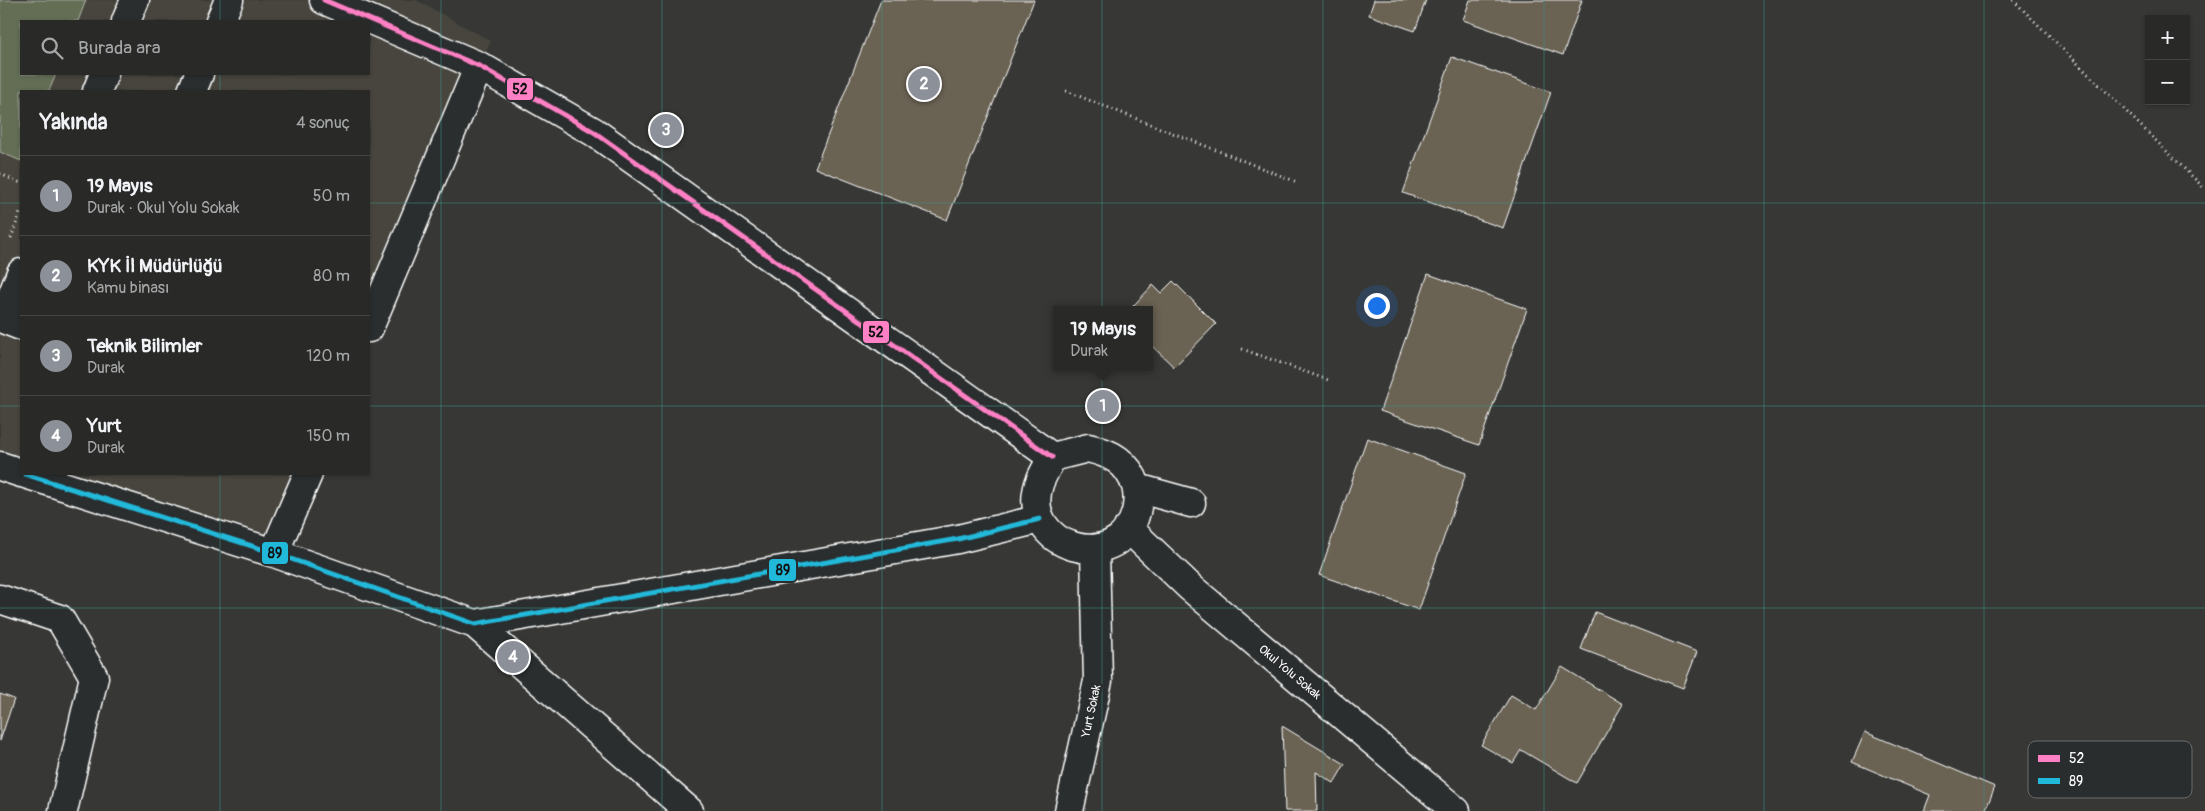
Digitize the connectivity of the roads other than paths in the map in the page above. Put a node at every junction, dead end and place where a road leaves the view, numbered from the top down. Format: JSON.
{"nodes":[{"id":1,"x":135,"y":0,"type":"edge"},
{"id":2,"x":229,"y":0,"type":"edge"},
{"id":3,"x":324,"y":0,"type":"edge"},
{"id":4,"x":126,"y":20,"type":"edge"},
{"id":5,"x":220,"y":20,"type":"edge"},
{"id":6,"x":479,"y":66,"type":"junction"},
{"id":7,"x":104,"y":75,"type":"edge"},
{"id":8,"x":199,"y":75,"type":"edge"},
{"id":9,"x":97,"y":90,"type":"edge"},
{"id":10,"x":192,"y":90,"type":"edge"},
{"id":11,"x":20,"y":276,"type":"edge"},
{"id":12,"x":20,"y":326,"type":"edge"},
{"id":13,"x":370,"y":326,"type":"edge"},
{"id":14,"x":1052,"y":457,"type":"junction"},
{"id":15,"x":0,"y":466,"type":"edge"},
{"id":16,"x":20,"y":472,"type":"edge"},
{"id":17,"x":28,"y":475,"type":"edge"},
{"id":18,"x":308,"y":475,"type":"edge"},
{"id":19,"x":1137,"y":488,"type":"junction"},
{"id":20,"x":1191,"y":503,"type":"dead end"},
{"id":21,"x":1040,"y":519,"type":"junction"},
{"id":22,"x":1128,"y":528,"type":"junction"},
{"id":23,"x":1095,"y":549,"type":"junction"},
{"id":24,"x":274,"y":553,"type":"junction"},
{"id":25,"x":0,"y":600,"type":"edge"},
{"id":26,"x":475,"y":624,"type":"junction"},
{"id":27,"x":63,"y":811,"type":"edge"},
{"id":28,"x":689,"y":811,"type":"edge"},
{"id":29,"x":1069,"y":811,"type":"edge"},
{"id":30,"x":1456,"y":811,"type":"edge"}],
"edges":[{"from":1,"to":4,"type":"street"},
{"from":2,"to":5,"type":"street"},
{"from":3,"to":6,"type":"street"},
{"from":6,"to":13,"type":"street"},
{"from":6,"to":14,"type":"street"},
{"from":7,"to":9,"type":"street"},
{"from":8,"to":10,"type":"street"},
{"from":11,"to":12,"type":"street"},
{"from":14,"to":19,"type":"street"},
{"from":14,"to":21,"type":"street"},
{"from":15,"to":16,"type":"street"},
{"from":17,"to":24,"type":"street"},
{"from":18,"to":24,"type":"street"},
{"from":19,"to":20,"type":"street"},
{"from":19,"to":22,"type":"street"},
{"from":21,"to":23,"type":"street"},
{"from":21,"to":26,"type":"street"},
{"from":22,"to":23,"type":"street"},
{"from":22,"to":30,"type":"street","name":"Okul Yolu Sokak"},
{"from":23,"to":29,"type":"street","name":"Yurt Sokak"},
{"from":24,"to":26,"type":"street"},
{"from":25,"to":27,"type":"street"},
{"from":26,"to":28,"type":"street"}]}
